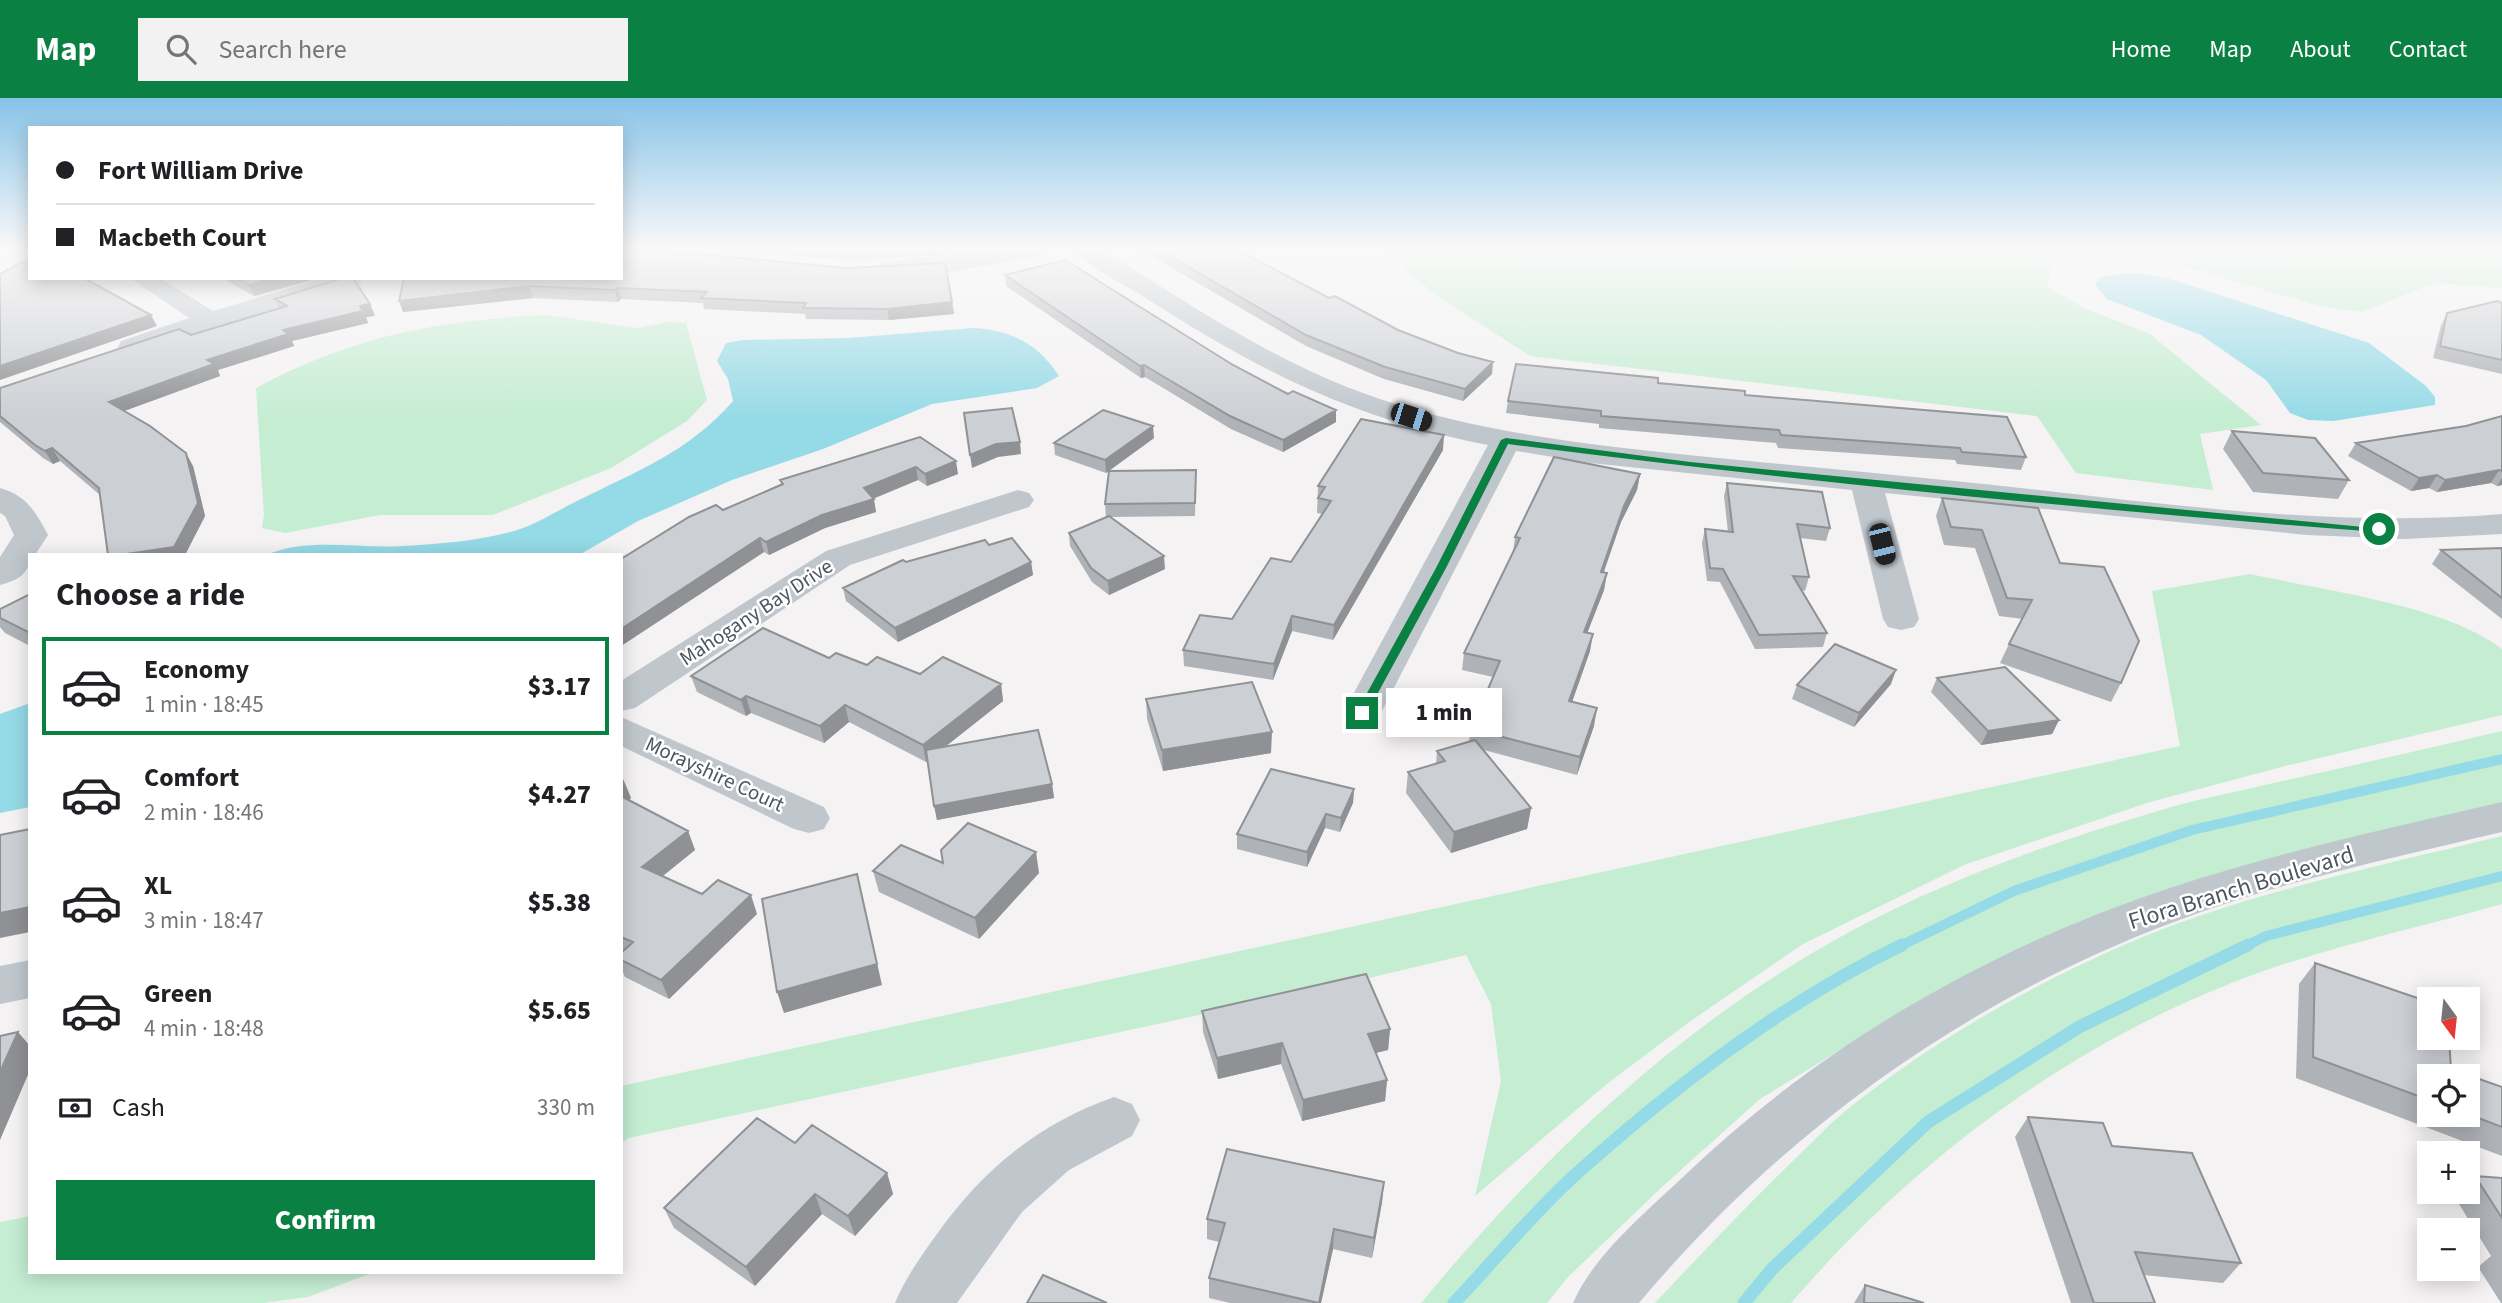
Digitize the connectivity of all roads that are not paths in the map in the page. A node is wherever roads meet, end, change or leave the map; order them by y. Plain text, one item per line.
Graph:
1 (188, 306) edge
2 (256, 306) edge
3 (1176, 306) edge
4 (210, 320) junction
5 (105, 356) edge
6 (1506, 440) junction
7 (1866, 482) junction
8 (0, 498) edge
9 (1018, 500) dead end
10 (2502, 524) edge
11 (0, 575) edge
12 (1901, 619) dead end
13 (623, 698) edge
14 (1362, 713) dead end
15 (623, 731) edge
16 (2502, 817) edge
17 (809, 818) dead end
18 (28, 979) edge
19 (0, 985) edge
20 (1114, 1120) dead end
21 (924, 1303) edge
22 (1602, 1303) edge

1 - 4 street
2 - 4 street
3 - 6 street
4 - 5 street
6 - 7 street
6 - 14 street
7 - 10 street
7 - 12 street
8 - 11 street
9 - 13 street, Mahogany Bay Drive
15 - 17 street, Morayshire Court
16 - 22 street, Flora Branch Boulevard
18 - 19 street
20 - 21 street

